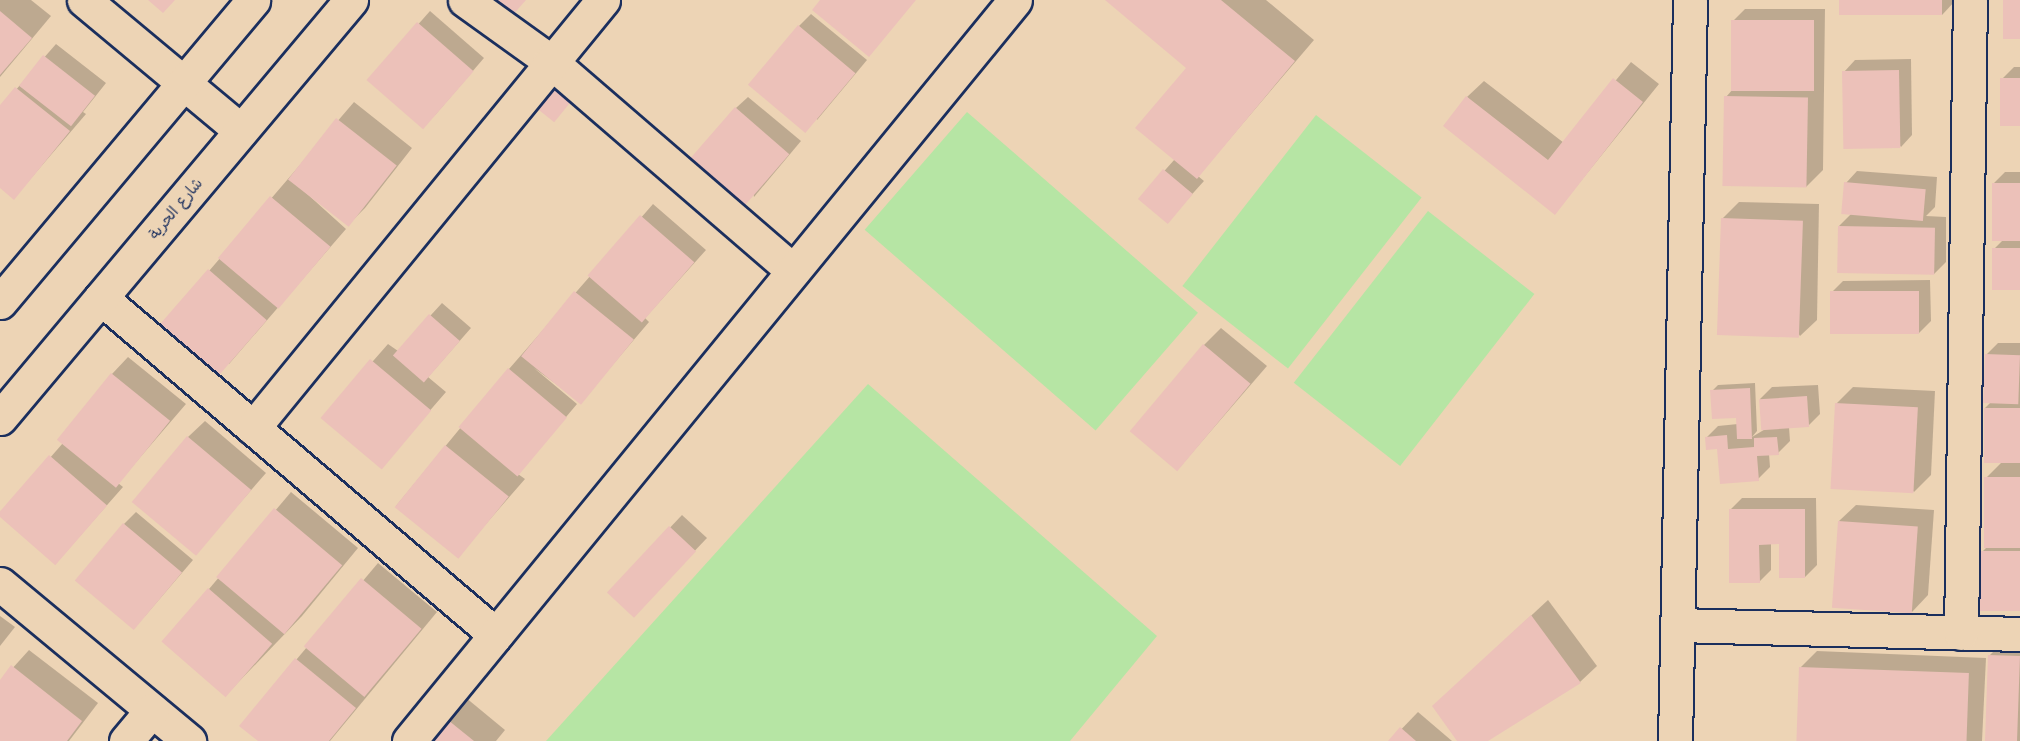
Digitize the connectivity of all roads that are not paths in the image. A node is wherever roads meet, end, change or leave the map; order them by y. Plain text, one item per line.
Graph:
1 (84, 0) edge
2 (253, 0) edge
3 (351, 0) edge
4 (465, 0) edge
5 (603, 0) edge
6 (1015, 0) edge
7 (1690, 0) edge
8 (1970, 0) edge
9 (550, 61) junction
10 (183, 83) junction
11 (241, 132) junction
12 (793, 271) junction
13 (101, 298) junction
14 (0, 302) edge
15 (0, 418) edge
16 (254, 428) junction
17 (0, 584) edge
18 (1677, 625) junction
19 (1961, 633) junction
20 (2020, 634) edge
21 (496, 635) junction
22 (152, 710) junction
23 (126, 741) edge
24 (189, 741) edge
25 (409, 741) edge
26 (1675, 741) edge

1 - 10 street
2 - 10 street
3 - 11 street, شارع الحرية
4 - 9 street
5 - 9 street
6 - 12 street
7 - 18 street
8 - 19 street
9 - 12 street
9 - 16 street
10 - 11 street
10 - 14 street
11 - 13 street, شارع الحرية
12 - 21 street
13 - 15 street, شارع الحرية
13 - 16 street
16 - 21 street
17 - 22 street
18 - 19 street
18 - 26 street
19 - 20 street
21 - 25 street
22 - 23 street
22 - 24 street

